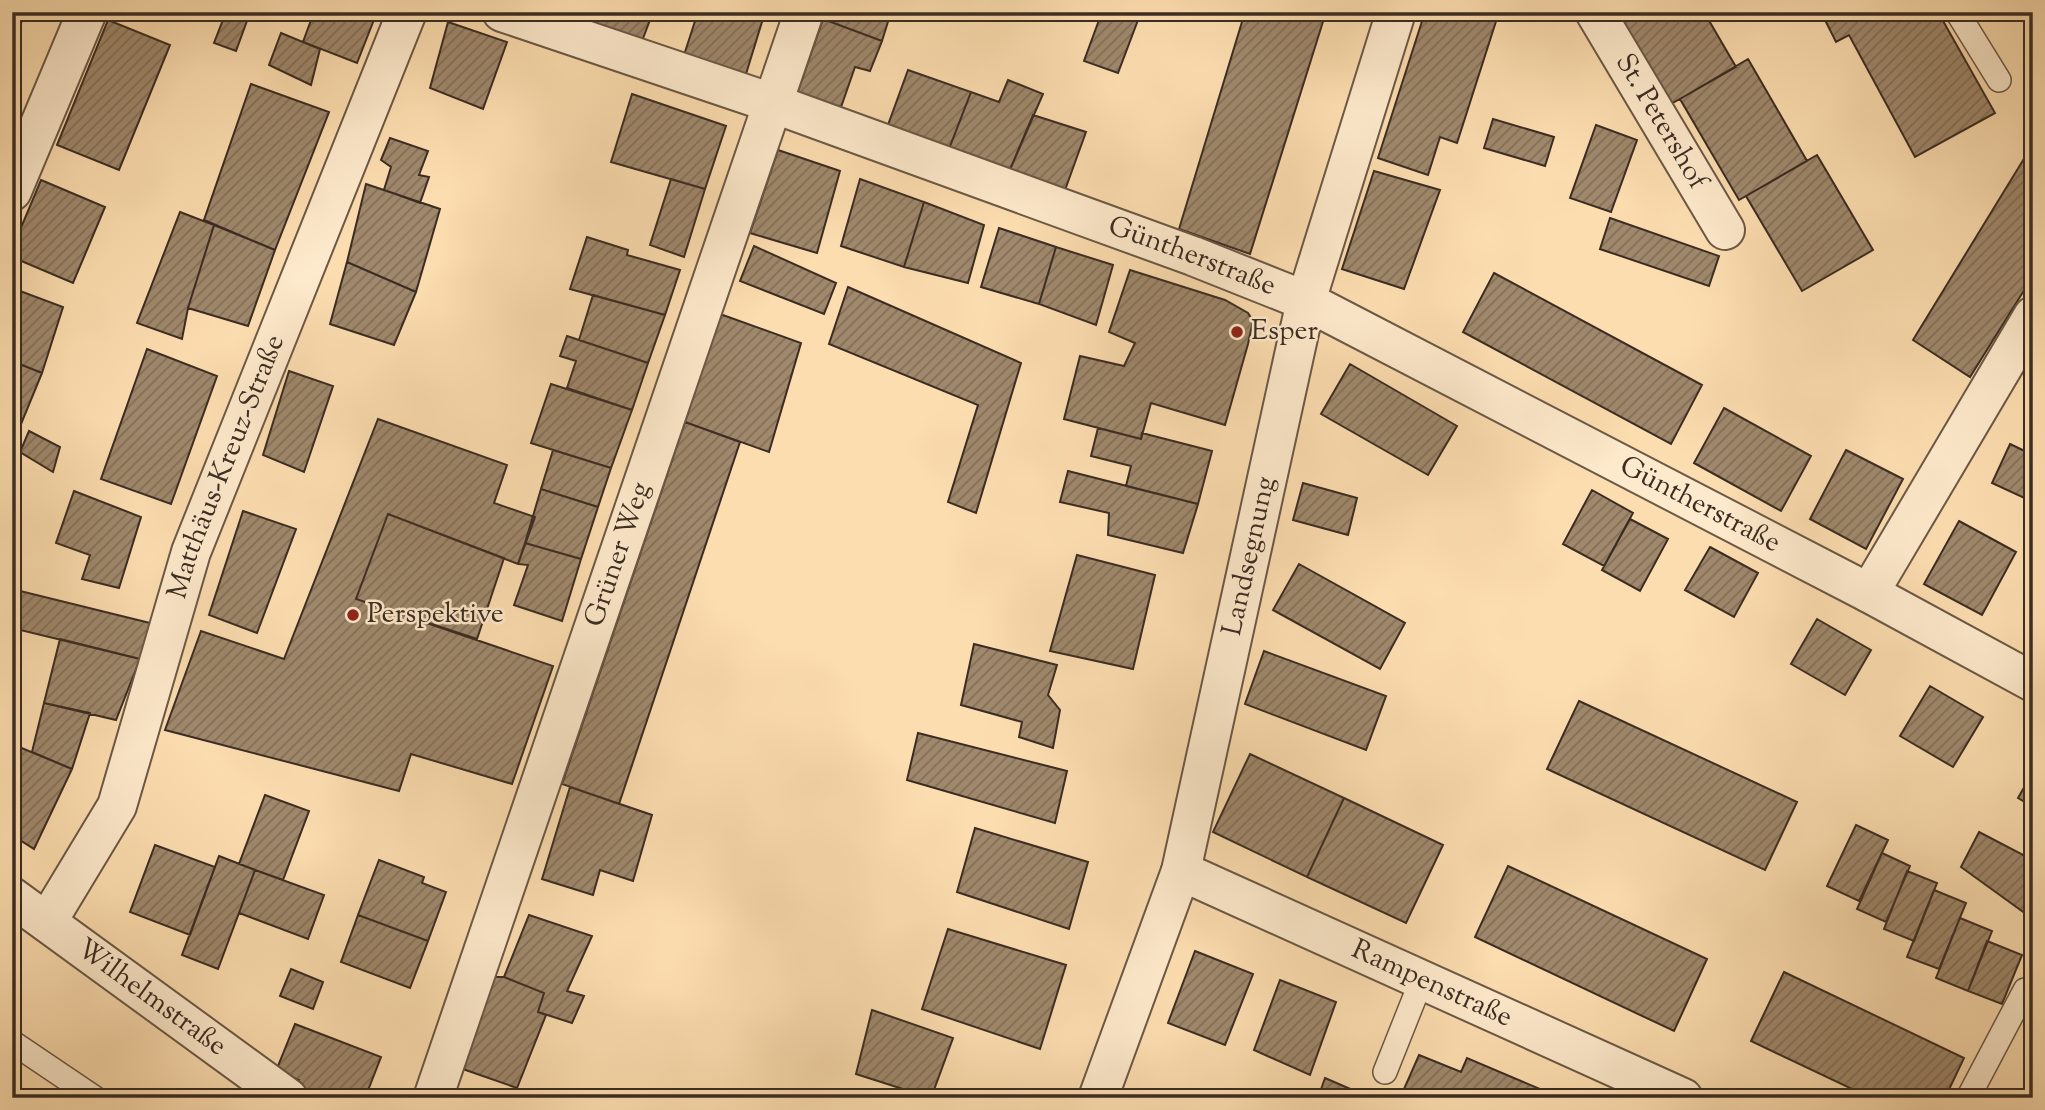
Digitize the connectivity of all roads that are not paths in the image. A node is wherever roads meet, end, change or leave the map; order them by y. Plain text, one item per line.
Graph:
1 (87, 12) edge
2 (407, 12) edge
3 (502, 12) edge
4 (804, 12) edge
5 (1396, 12) edge
6 (1595, 12) edge
7 (1957, 12) edge
8 (1999, 80) dead end
9 (772, 103) junction
10 (12, 191) edge
11 (1725, 230) dead end
12 (1306, 301) junction
13 (2033, 316) edge
14 (1870, 593) junction
15 (2033, 682) edge
16 (1181, 871) junction
17 (12, 897) edge
18 (47, 922) junction
19 (1422, 979) junction
20 (2025, 990) dead end
21 (12, 1042) edge
22 (1385, 1072) dead end
23 (95, 1098) edge
24 (288, 1098) edge
25 (433, 1098) edge
26 (1098, 1098) edge
27 (1683, 1098) edge
28 (1968, 1098) edge

1 - 10 street
2 - 18 street, Matthäus-Kreuz-Straße
3 - 9 street, Güntherstraße
4 - 9 street, Grüner Weg
5 - 12 street, Landsegnung
6 - 11 street, St. Petershof
7 - 8 lane
9 - 12 street, Güntherstraße
9 - 25 street, Grüner Weg
12 - 14 street, Güntherstraße
12 - 16 street, Landsegnung
13 - 14 street
14 - 15 street, Güntherstraße
16 - 19 street, Rampenstraße
16 - 26 street, Landsegnung
17 - 18 street, Wilhelmstraße
18 - 24 street, Wilhelmstraße
19 - 22 lane
19 - 27 street, Rampenstraße
20 - 28 lane
21 - 23 lane

